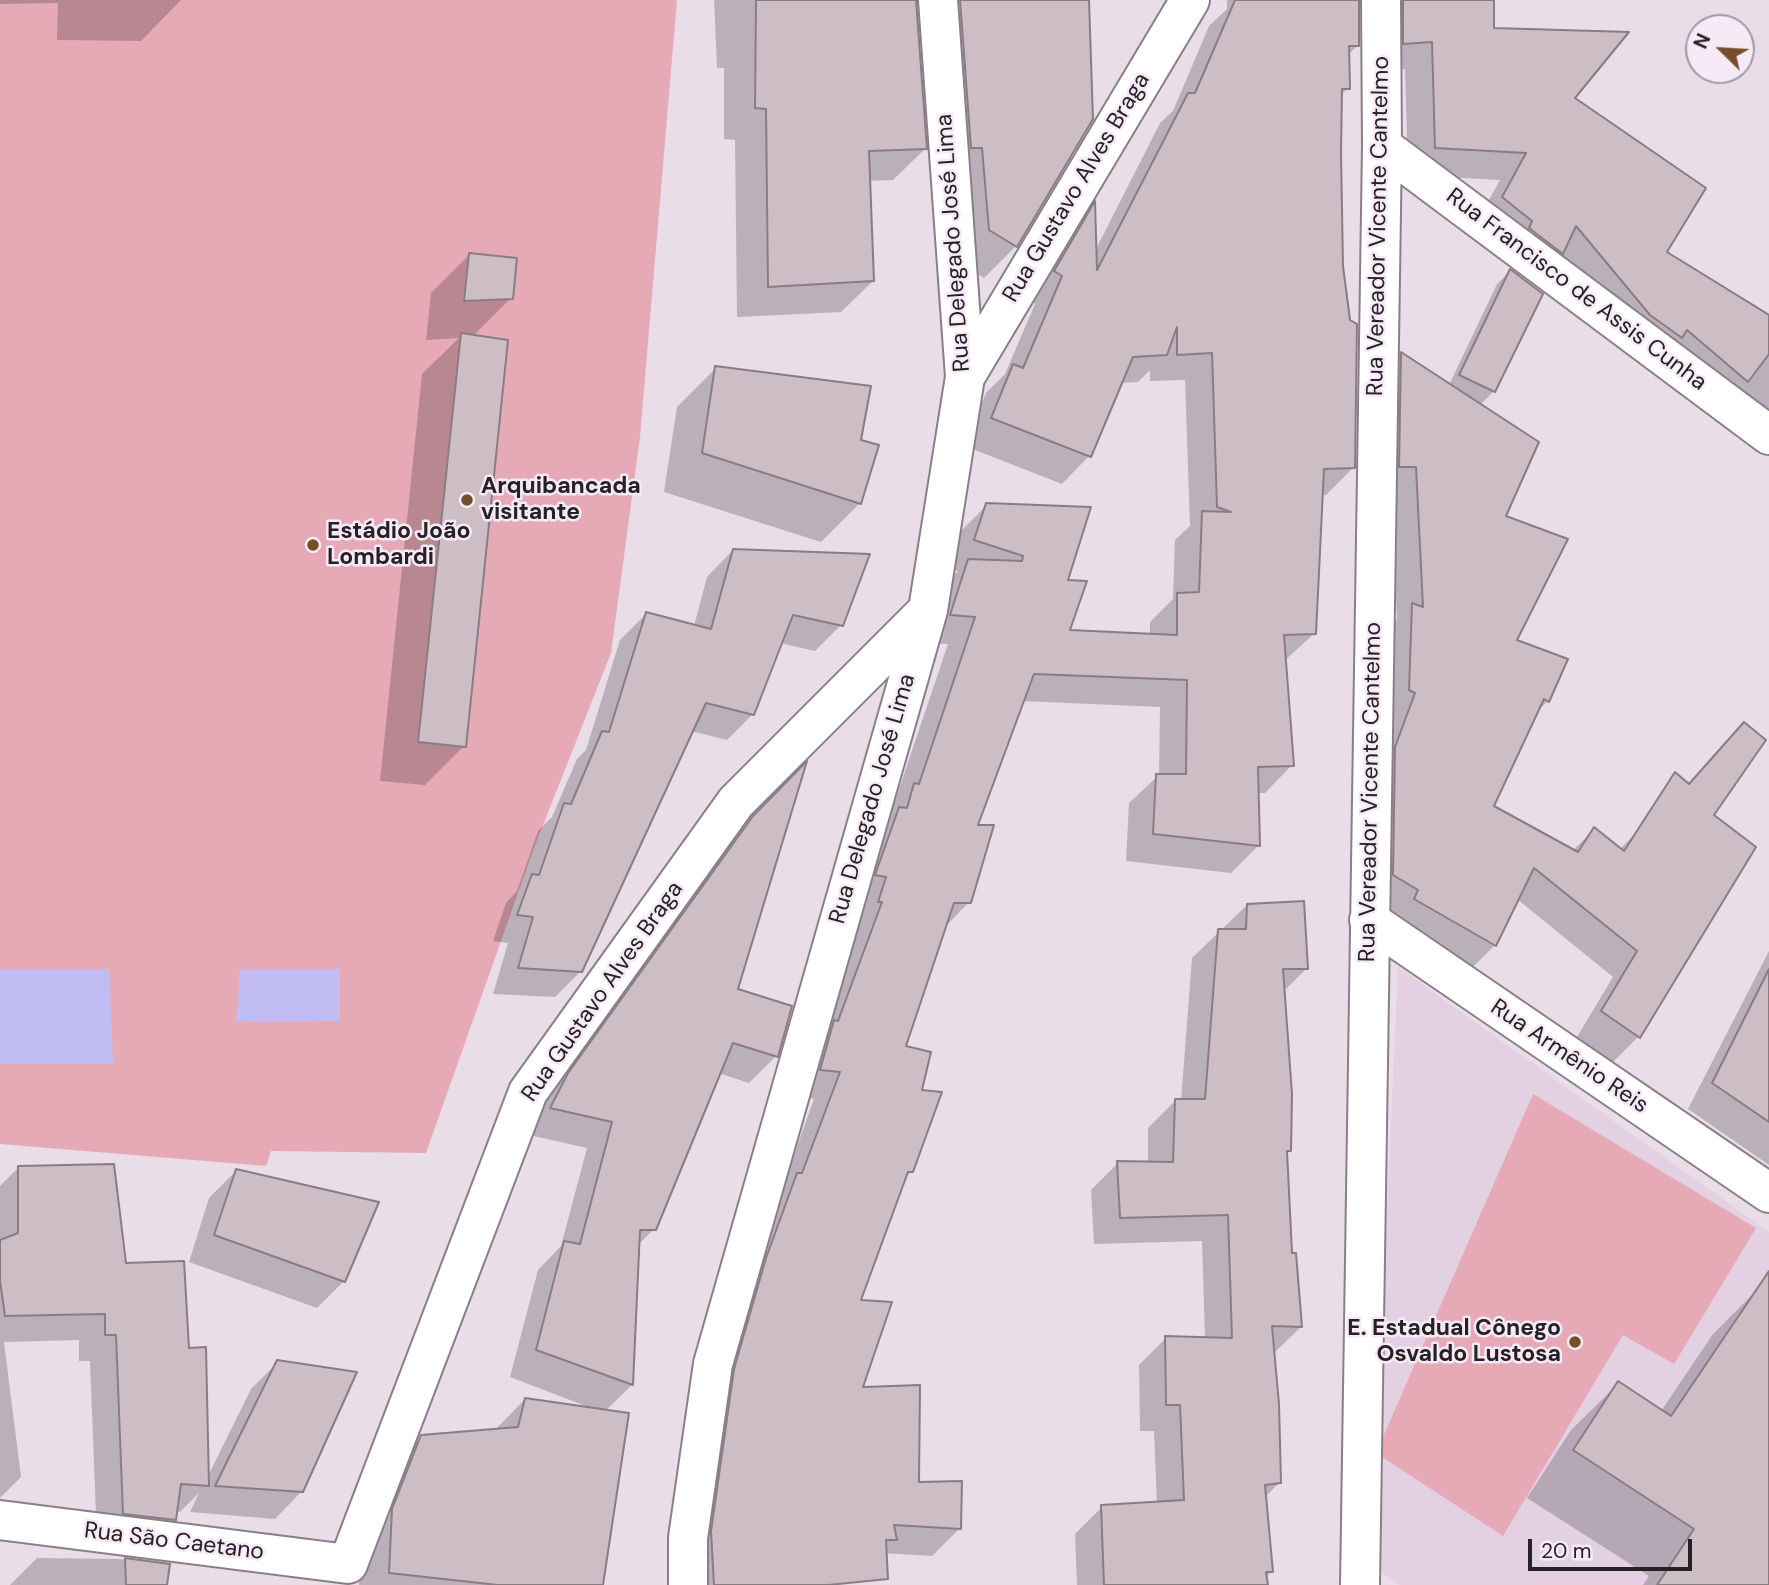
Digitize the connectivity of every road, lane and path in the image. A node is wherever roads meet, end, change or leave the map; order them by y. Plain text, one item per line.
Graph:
1 (938, 0) edge
2 (1190, 0) edge
3 (1381, 0) edge
4 (1382, 146) junction
5 (965, 377) junction
6 (1769, 435) edge
7 (928, 610) junction
8 (1369, 920) junction
9 (1769, 1193) edge
10 (0, 1520) edge
11 (348, 1564) joint
12 (1363, 1583) edge
13 (688, 1585) edge

1 - 5 street, Rua Delegado José Lima
2 - 5 street, Rua Gustavo Alves Braga
3 - 4 street, Rua Vereador Vicente Cantelmo
4 - 6 street, Rua Francisco de Assis Cunha
4 - 8 street, Rua Vereador Vicente Cantelmo
5 - 7 street, Rua Delegado José Lima
7 - 11 street, Rua Gustavo Alves Braga
7 - 13 street, Rua Delegado José Lima
8 - 9 street, Rua Armênio Reis
8 - 12 street, Rua Vereador Vicente Cantelmo
10 - 11 street, Rua São Caetano

